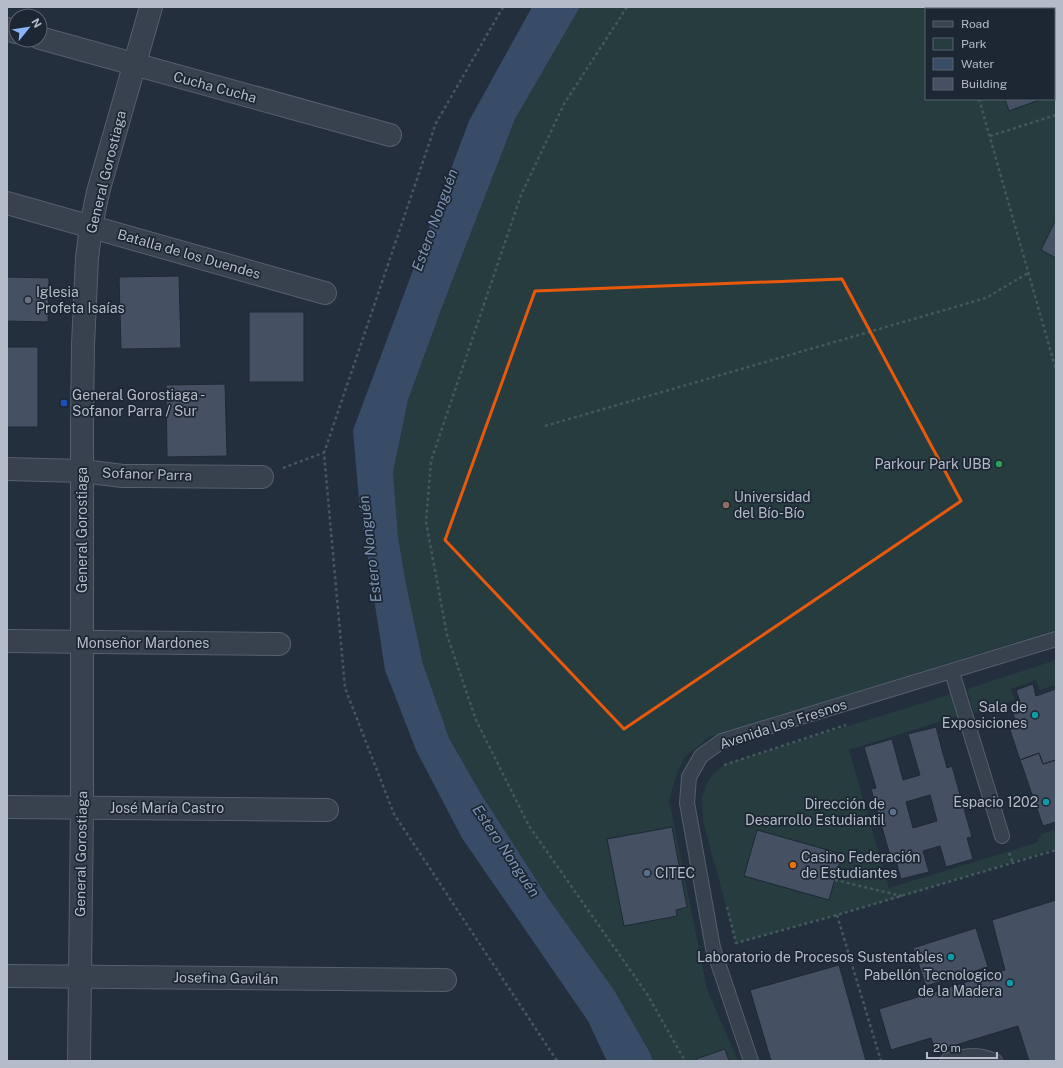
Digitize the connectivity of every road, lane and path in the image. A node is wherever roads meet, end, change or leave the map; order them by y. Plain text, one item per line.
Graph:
1 (151, 7) edge
2 (503, 7) edge
3 (627, 7) edge
4 (48, 40) edge
5 (134, 66) junction
6 (980, 100) edge
7 (1056, 115) edge
8 (390, 135) dead end
9 (990, 136) junction
10 (7, 203) edge
11 (91, 226) junction
12 (1028, 273) junction
13 (325, 292) dead end
14 (1056, 370) edge
15 (544, 426) dead end
16 (324, 453) junction
17 (7, 469) edge
18 (82, 471) junction
19 (262, 477) joint
20 (1056, 639) edge
21 (7, 641) edge
22 (82, 642) junction
23 (279, 644) dead end
24 (952, 672) junction
25 (853, 723) dead end
26 (721, 767) dead end
27 (7, 807) edge
28 (82, 808) junction
29 (327, 810) dead end
30 (1002, 836) dead end
31 (1056, 850) edge
32 (835, 880) dead end
33 (903, 896) junction
34 (726, 905) dead end
35 (837, 915) junction
36 (7, 976) edge
37 (79, 977) junction
38 (445, 980) dead end
39 (948, 1060) edge
40 (79, 1061) edge
41 (557, 1061) edge
42 (685, 1061) edge
43 (751, 1061) edge
44 (881, 1061) edge
45 (995, 1061) edge

1 - 5 street, General Gorostiaga
2 - 16 path
3 - 42 path
4 - 5 street, Cucha Cucha
5 - 8 street, Cucha Cucha
5 - 11 street, General Gorostiaga
6 - 9 path
7 - 9 path
9 - 12 path
10 - 11 street, Batalla de los Duendes
11 - 13 street, Batalla de los Duendes
11 - 18 street, General Gorostiaga
12 - 14 path
12 - 15 path
16 - 19 path
16 - 41 path
17 - 18 street, Sofanor Parra
18 - 19 street, Sofanor Parra
18 - 22 street, General Gorostiaga
20 - 24 lane, Avenida Los Fresnos
21 - 22 street, Monseñor Mardones
22 - 23 street, Monseñor Mardones
22 - 28 street, General Gorostiaga
24 - 30 lane
24 - 43 lane, Avenida Los Fresnos
25 - 26 path
27 - 28 street, José María Castro
28 - 29 street, José María Castro
28 - 37 street, General Gorostiaga
31 - 33 path
32 - 33 path
33 - 35 path
34 - 35 path
35 - 44 path
36 - 37 street, Josefina Gavilán
37 - 38 street, Josefina Gavilán
37 - 40 street, General Gorostiaga
39 - 45 lane

